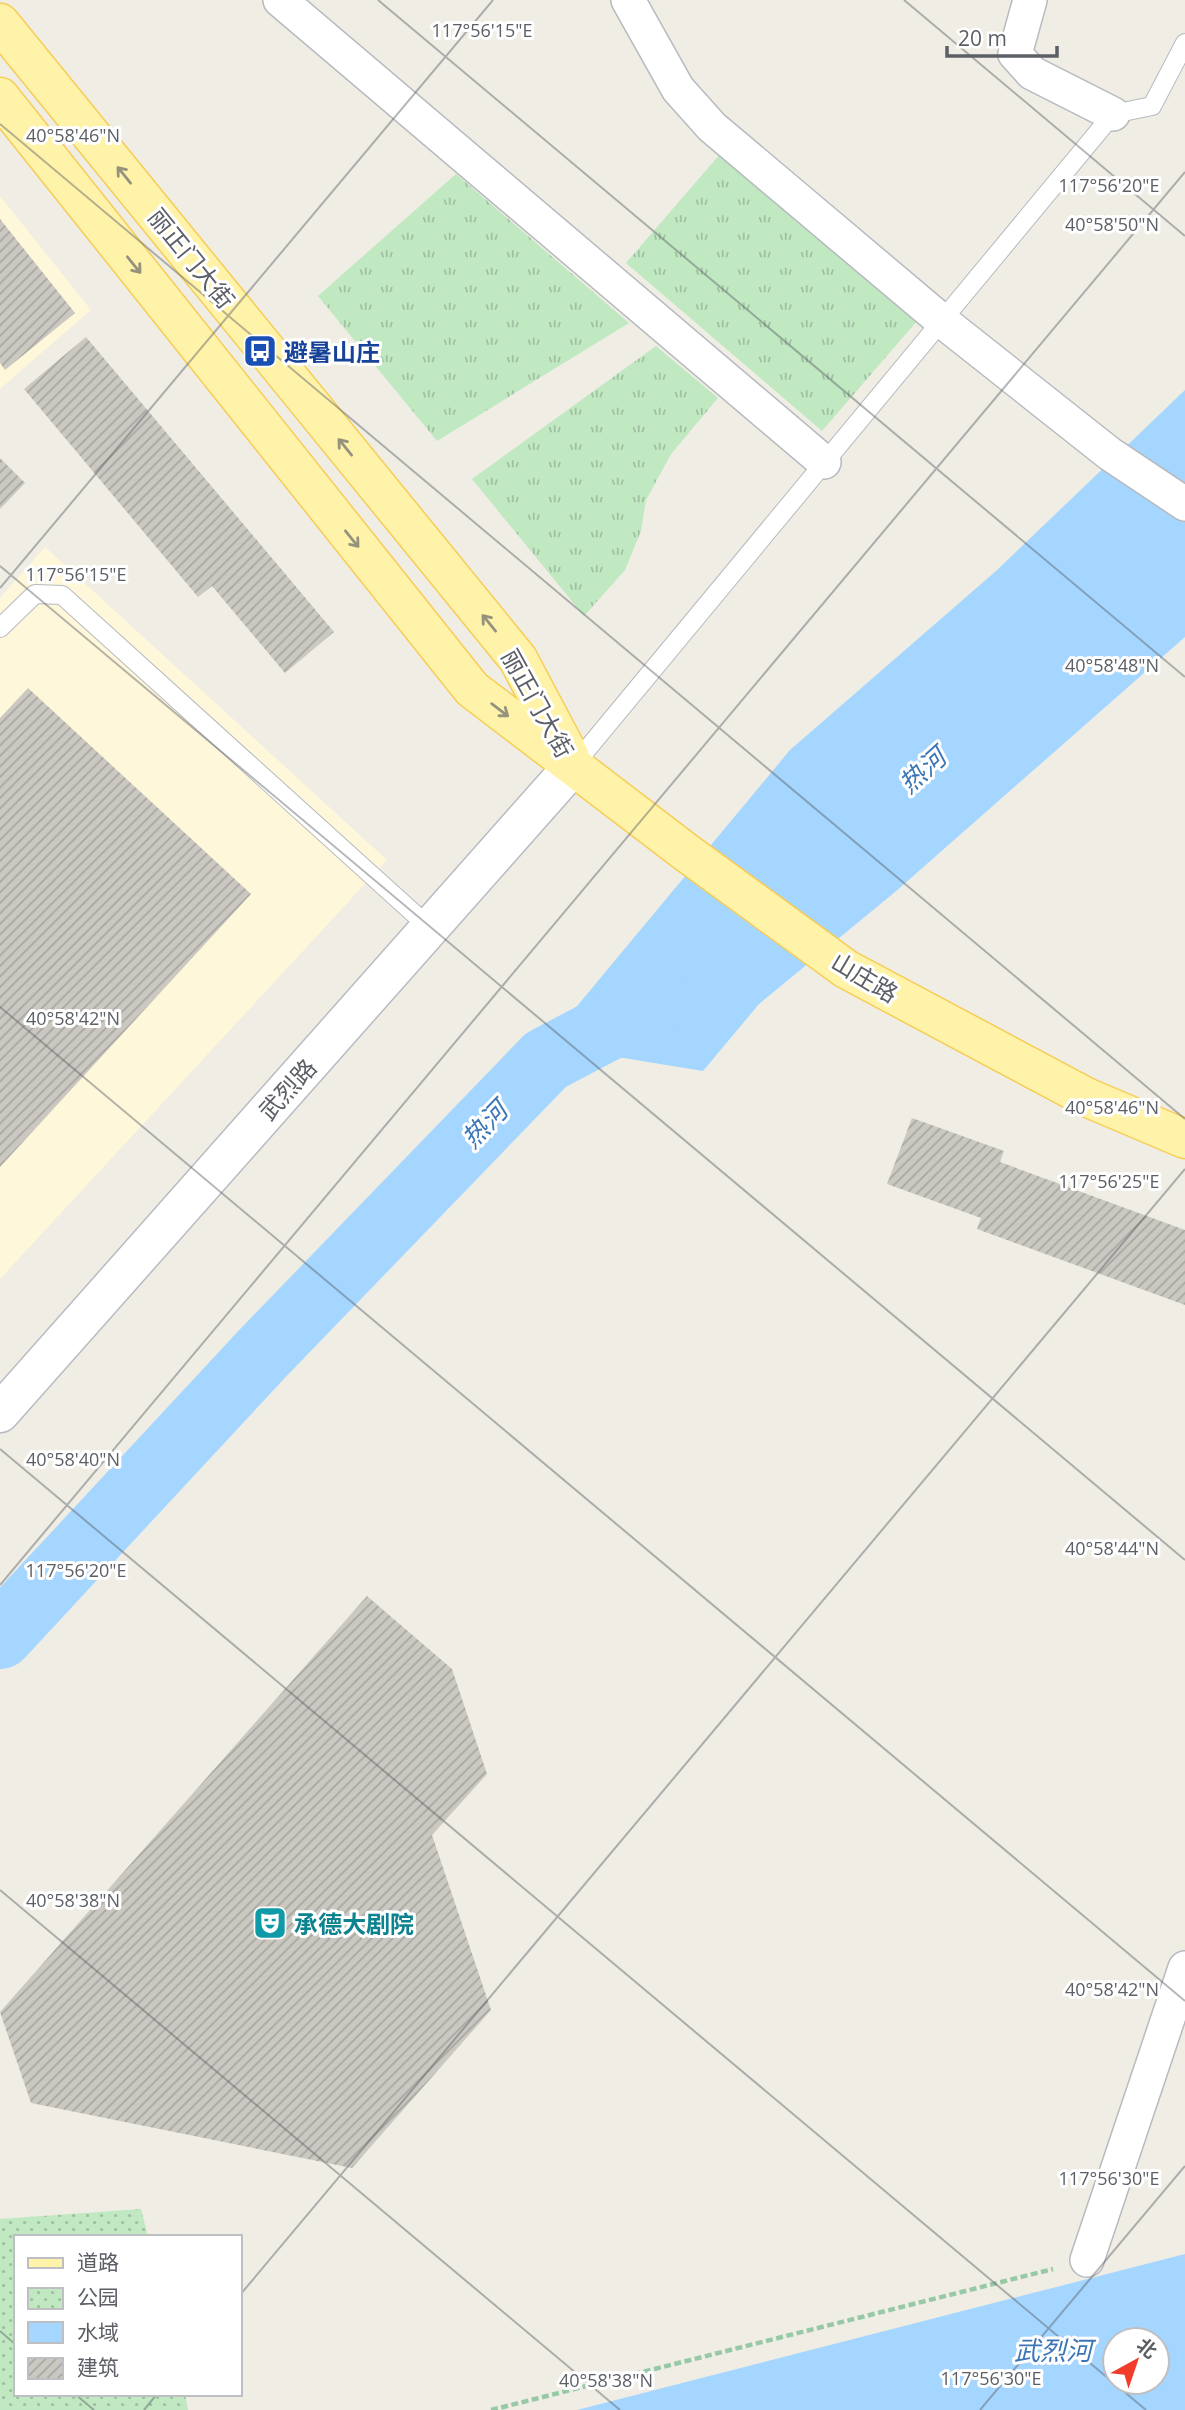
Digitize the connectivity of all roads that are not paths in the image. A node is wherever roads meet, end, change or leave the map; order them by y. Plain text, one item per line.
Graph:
1 (280, 0) edge
2 (628, 0) edge
3 (1030, 0) edge
4 (0, 23) edge
5 (1185, 43) edge
6 (0, 97) edge
7 (1113, 114) junction
8 (942, 321) junction
9 (824, 462) junction
10 (1185, 504) edge
11 (0, 628) edge
12 (574, 765) junction
13 (430, 928) junction
14 (1185, 1139) edge
15 (0, 1413) edge
16 (1185, 1968) edge
17 (1087, 2260) road end

1 - 9 street
2 - 8 street
3 - 7 street
12 -> 4 main road, 丽正门大街
5 - 7 lane
6 -> 12 main road, 丽正门大街
7 - 8 lane
8 - 9 lane
8 - 10 street
9 - 12 lane
11 - 13 lane
12 - 13 main road, 武烈路
12 - 14 main road, 山庄路
13 - 15 main road, 武烈路
16 - 17 street

